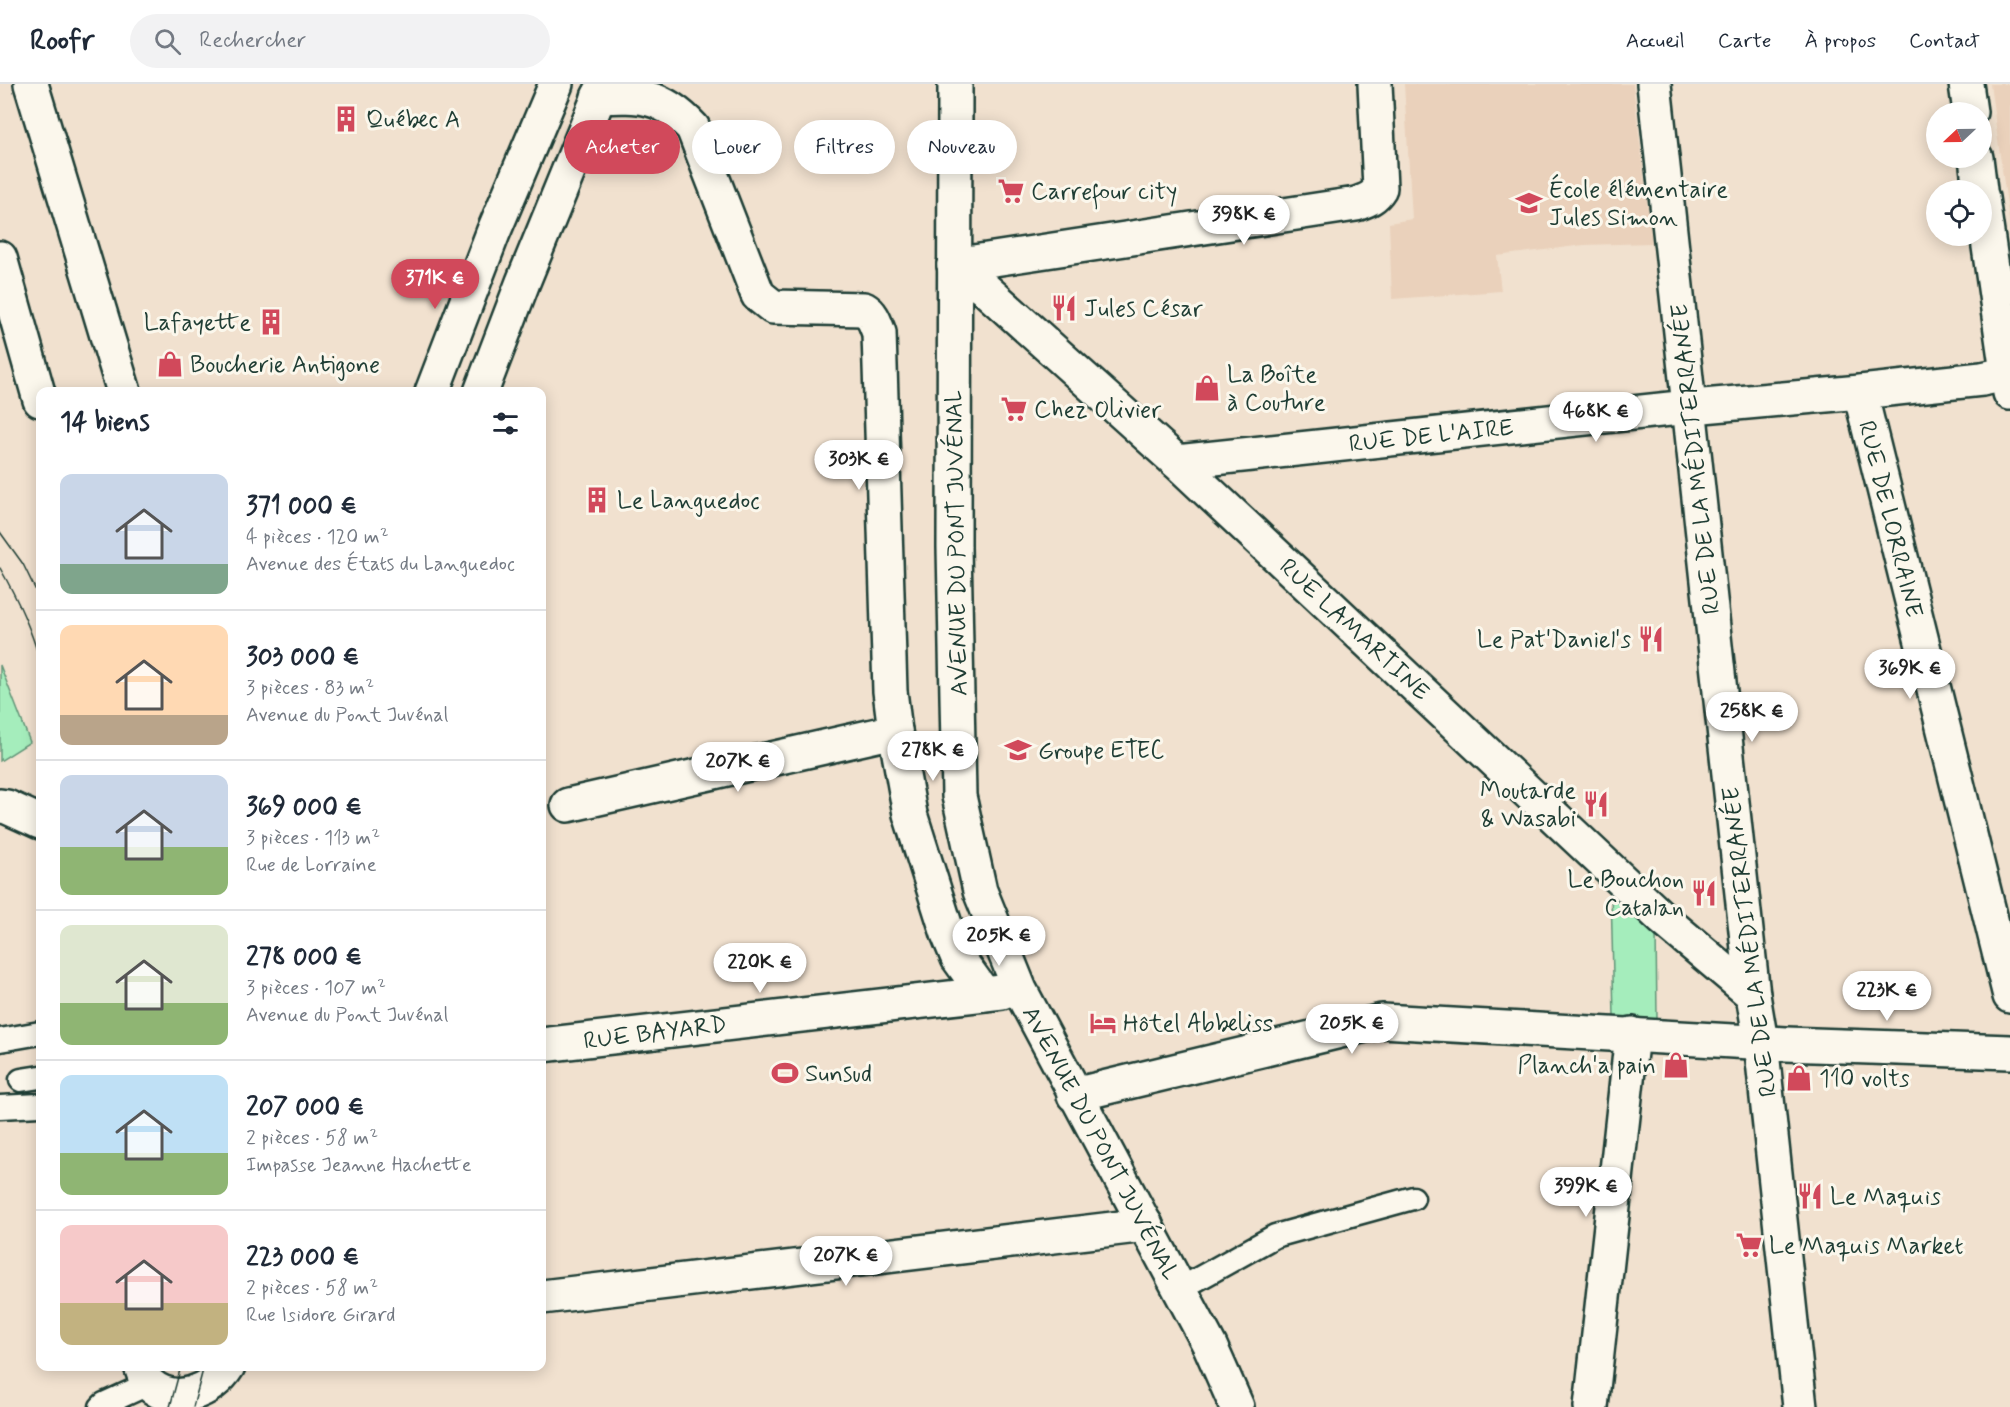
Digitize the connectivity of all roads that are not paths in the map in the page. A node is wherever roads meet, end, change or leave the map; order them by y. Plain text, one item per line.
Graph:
1 (31, 84) edge
2 (556, 84) edge
3 (955, 84) edge
4 (1376, 84) edge
5 (1654, 84) edge
6 (1966, 84) edge
7 (601, 91) edge
8 (1969, 102) edge
9 (1989, 246) edge
10 (0, 258) edge
11 (954, 265) junction
12 (2008, 384) edge
13 (36, 387) edge
14 (122, 387) edge
15 (434, 387) edge
16 (483, 387) edge
17 (1860, 392) junction
18 (1690, 408) junction
19 (1177, 462) junction
20 (895, 730) junction
21 (568, 805) dead end
22 (0, 807) edge
23 (36, 820) edge
24 (1020, 990) junction
25 (984, 994) junction
26 (1753, 994) junction
27 (2010, 996) edge
28 (36, 1034) edge
29 (1632, 1035) junction
30 (0, 1040) edge
31 (1761, 1042) junction
32 (546, 1045) edge
33 (2010, 1052) edge
34 (1074, 1095) junction
35 (36, 1105) edge
36 (0, 1107) edge
37 (1413, 1198) dead end
38 (1146, 1226) junction
39 (1180, 1289) junction
40 (546, 1297) edge
41 (225, 1371) edge
42 (144, 1375) edge
43 (199, 1400) edge
44 (100, 1407) edge
45 (1237, 1407) edge
46 (1591, 1407) edge
47 (1800, 1407) edge

1 - 14 street
2 - 15 street
3 - 11 street, AVENUE DU PONT JUVÉNAL
4 - 11 street
5 - 18 street, RUE DE LA MÉDITERRANÉE
6 - 8 street
7 - 16 street
7 - 20 street, AVENUE DU PONT JUVÉNAL
9 - 12 street
10 - 13 street
11 - 19 street, RUE LAMARTINE
11 - 24 street, AVENUE DU PONT JUVÉNAL
12 - 17 street, RUE DE L'AIRE
17 - 18 street, RUE DE L'AIRE
17 - 27 street, RUE DE LORRAINE
18 - 19 street, RUE DE L'AIRE
18 - 26 street, RUE DE LA MÉDITERRANÉE
19 - 26 street, RUE LAMARTINE
20 - 21 street
20 - 25 street, AVENUE DU PONT JUVÉNAL
22 - 23 street
24 - 25 street, RUE BAYARD
24 - 34 street, AVENUE DU PONT JUVÉNAL
25 - 32 street, RUE BAYARD
26 - 31 street, RUE DE LA MÉDITERRANÉE
28 - 30 lane
29 - 31 street
29 - 34 street
29 - 46 street
31 - 33 street
31 - 47 street, RUE DE LA MÉDITERRANÉE
34 - 38 street, AVENUE DU PONT JUVÉNAL
35 - 36 lane
37 - 39 lane
38 - 39 street, AVENUE DU PONT JUVÉNAL
38 - 40 street
39 - 45 street, AVENUE DU PONT JUVÉNAL
41 - 43 street
42 - 43 street
42 - 44 lane

